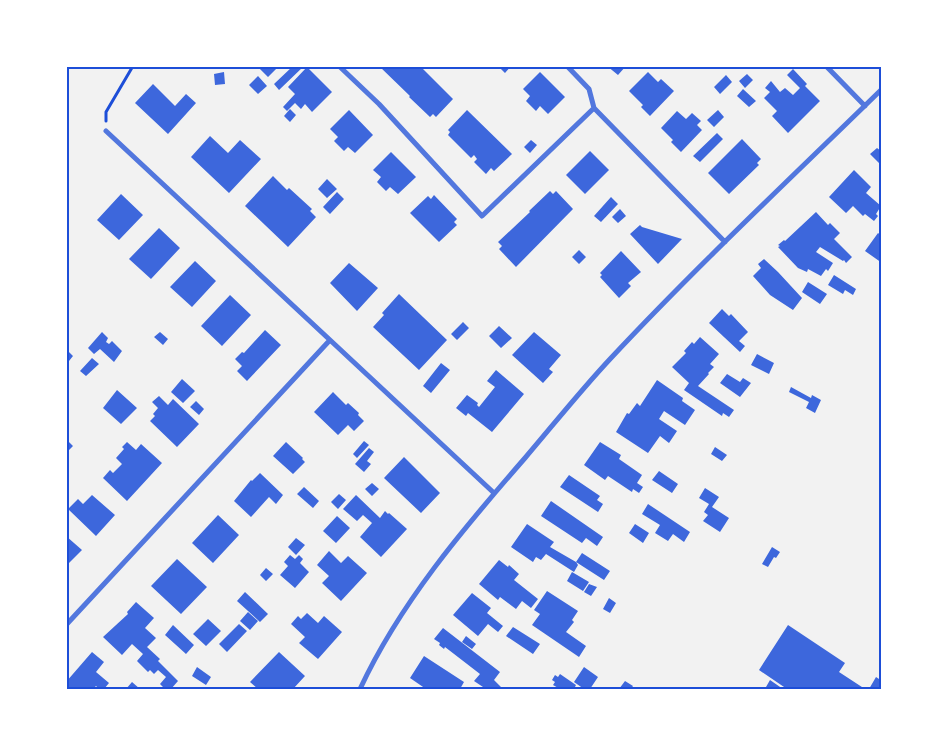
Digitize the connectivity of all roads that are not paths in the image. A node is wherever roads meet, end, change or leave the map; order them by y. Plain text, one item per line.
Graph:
1 (339, 66) edge
2 (567, 66) edge
3 (826, 66) edge
4 (882, 90) edge
5 (865, 106) junction
6 (594, 108) junction
7 (106, 131) road end
8 (725, 242) junction
9 (330, 340) junction
10 (494, 493) junction
11 (66, 625) edge
12 (360, 689) edge

1 - 6 street
2 - 6 street
3 - 5 street
4 - 5 street
5 - 8 street
6 - 8 street
7 - 9 street
8 - 10 street
9 - 10 street
9 - 11 street
10 - 12 street

